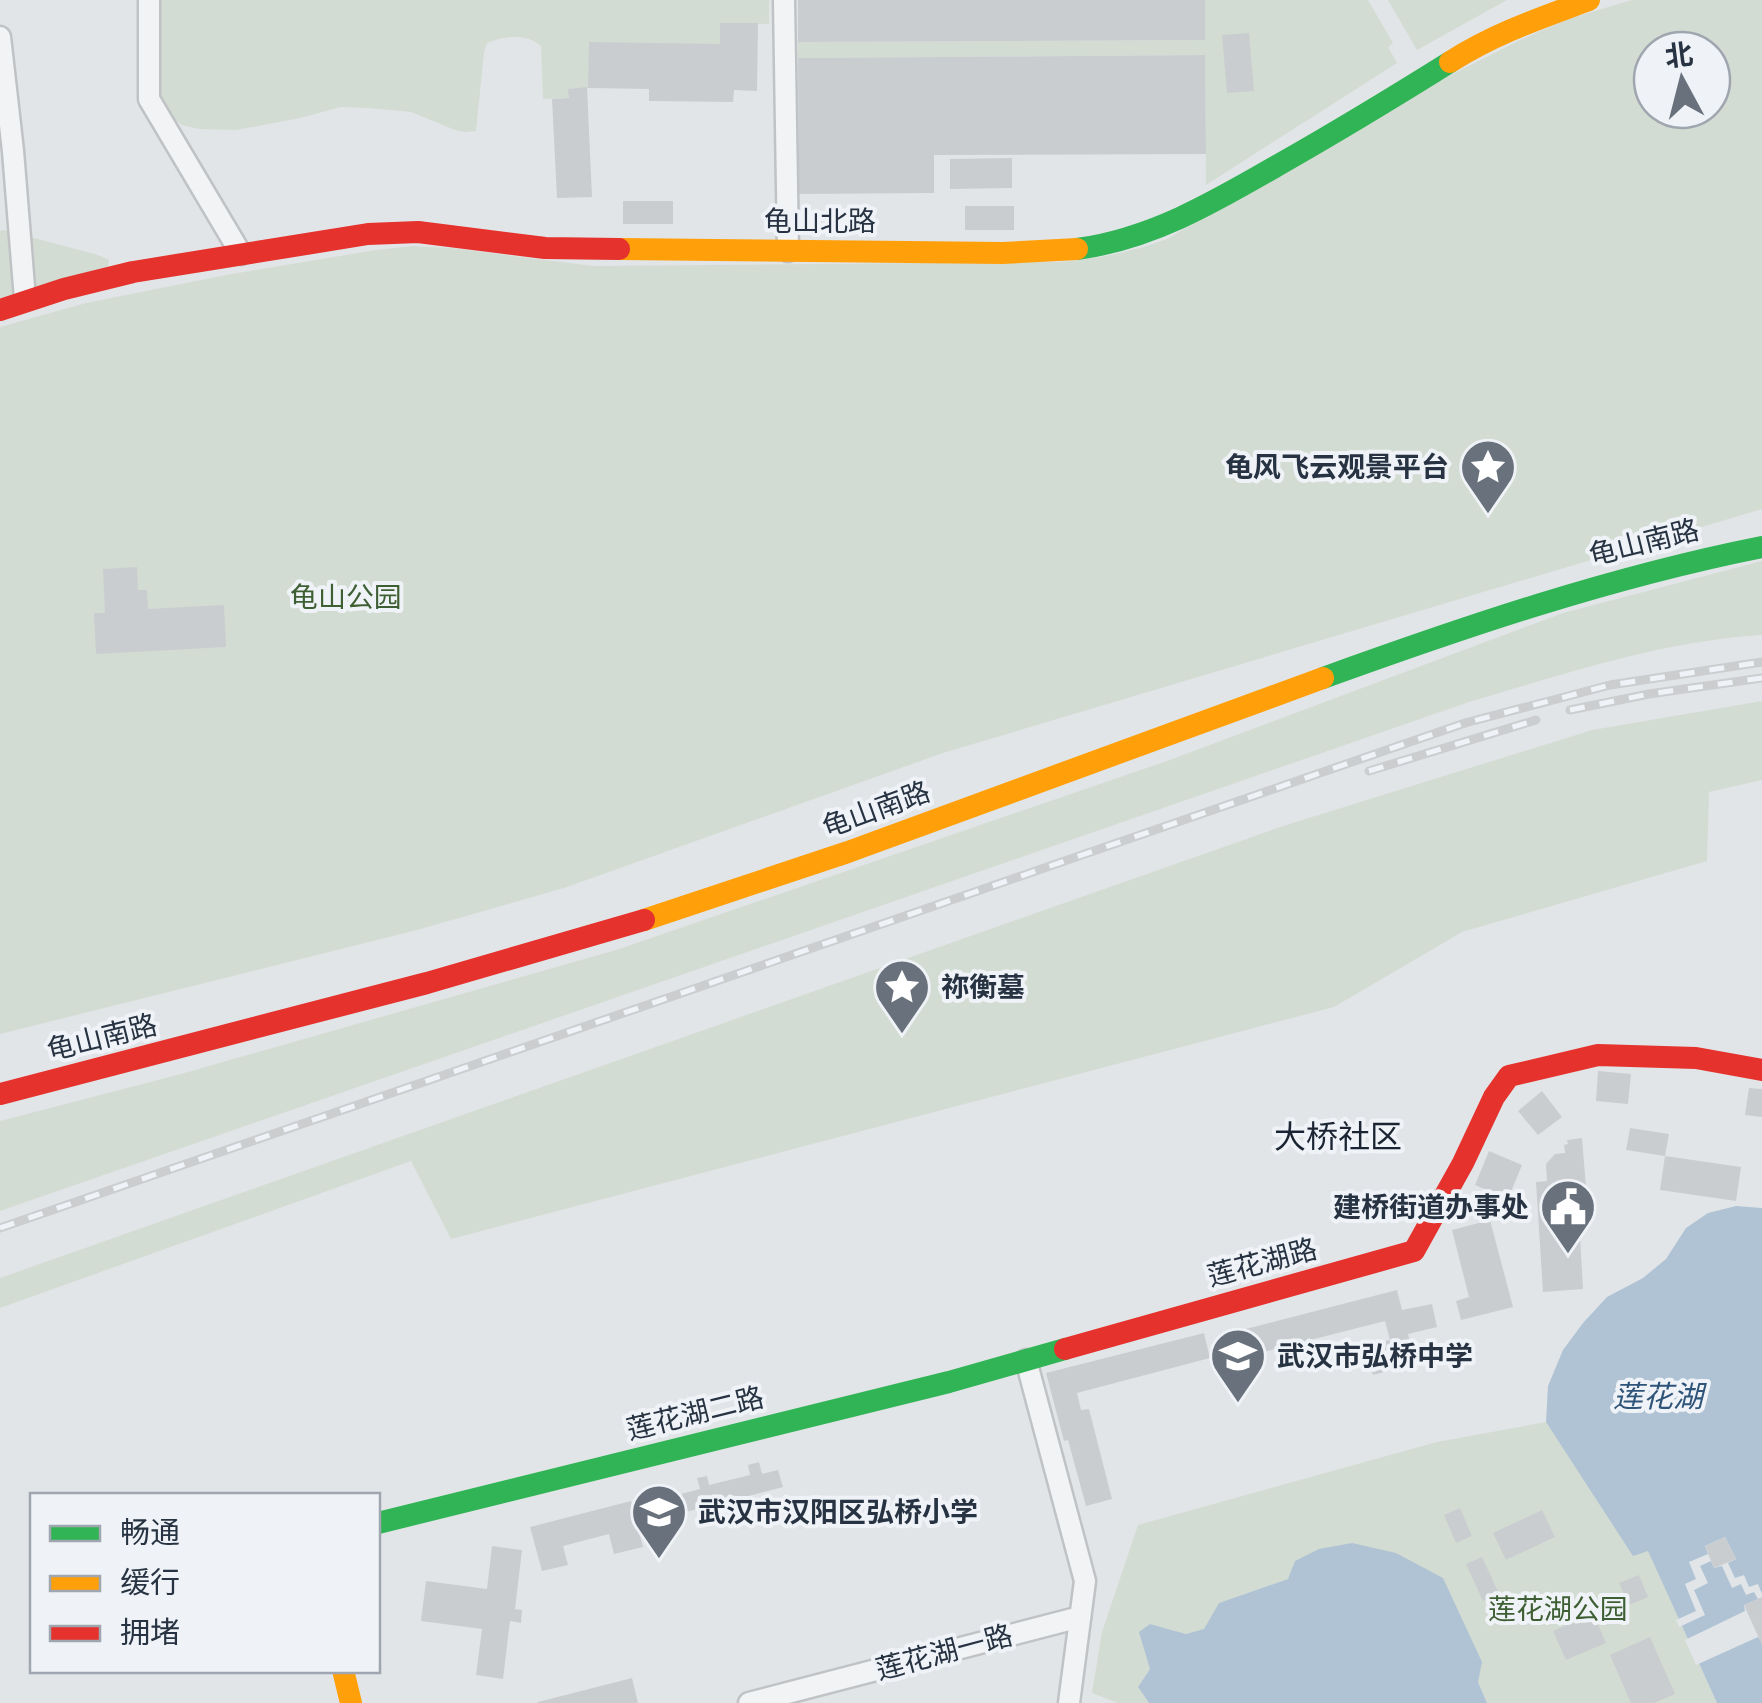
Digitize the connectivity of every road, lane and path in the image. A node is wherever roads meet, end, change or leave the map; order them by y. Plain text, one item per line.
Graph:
1 (149, 0) edge
2 (784, 0) edge
3 (1588, 0) edge
4 (0, 37) edge
5 (788, 251) junction
6 (241, 254) junction
7 (25, 300) junction
8 (0, 310) edge
9 (1762, 535) edge
10 (1762, 547) edge
11 (891, 813) dead end
12 (710, 874) dead end
13 (1762, 1070) edge
14 (0, 1072) edge
15 (0, 1094) edge
16 (1026, 1360) junction
17 (380, 1522) edge
18 (1080, 1617) junction
19 (344, 1673) edge
20 (351, 1703) edge
21 (749, 1703) edge
22 (1070, 1703) edge

1 - 6 street
2 - 5 street
3 - 5 main road, 龟山北路
4 - 7 street
5 - 6 main road, 龟山北路
6 - 7 main road, 龟山北路
7 - 8 main road, 龟山北路
9 - 11 main road, 龟山南路
10 - 15 main road, 龟山南路
12 - 14 main road, 龟山南路
13 - 16 main road, 莲花湖路
16 - 17 main road, 莲花湖二路
16 - 18 street
18 - 21 street, 莲花湖一路
18 - 22 street
19 - 20 main road

